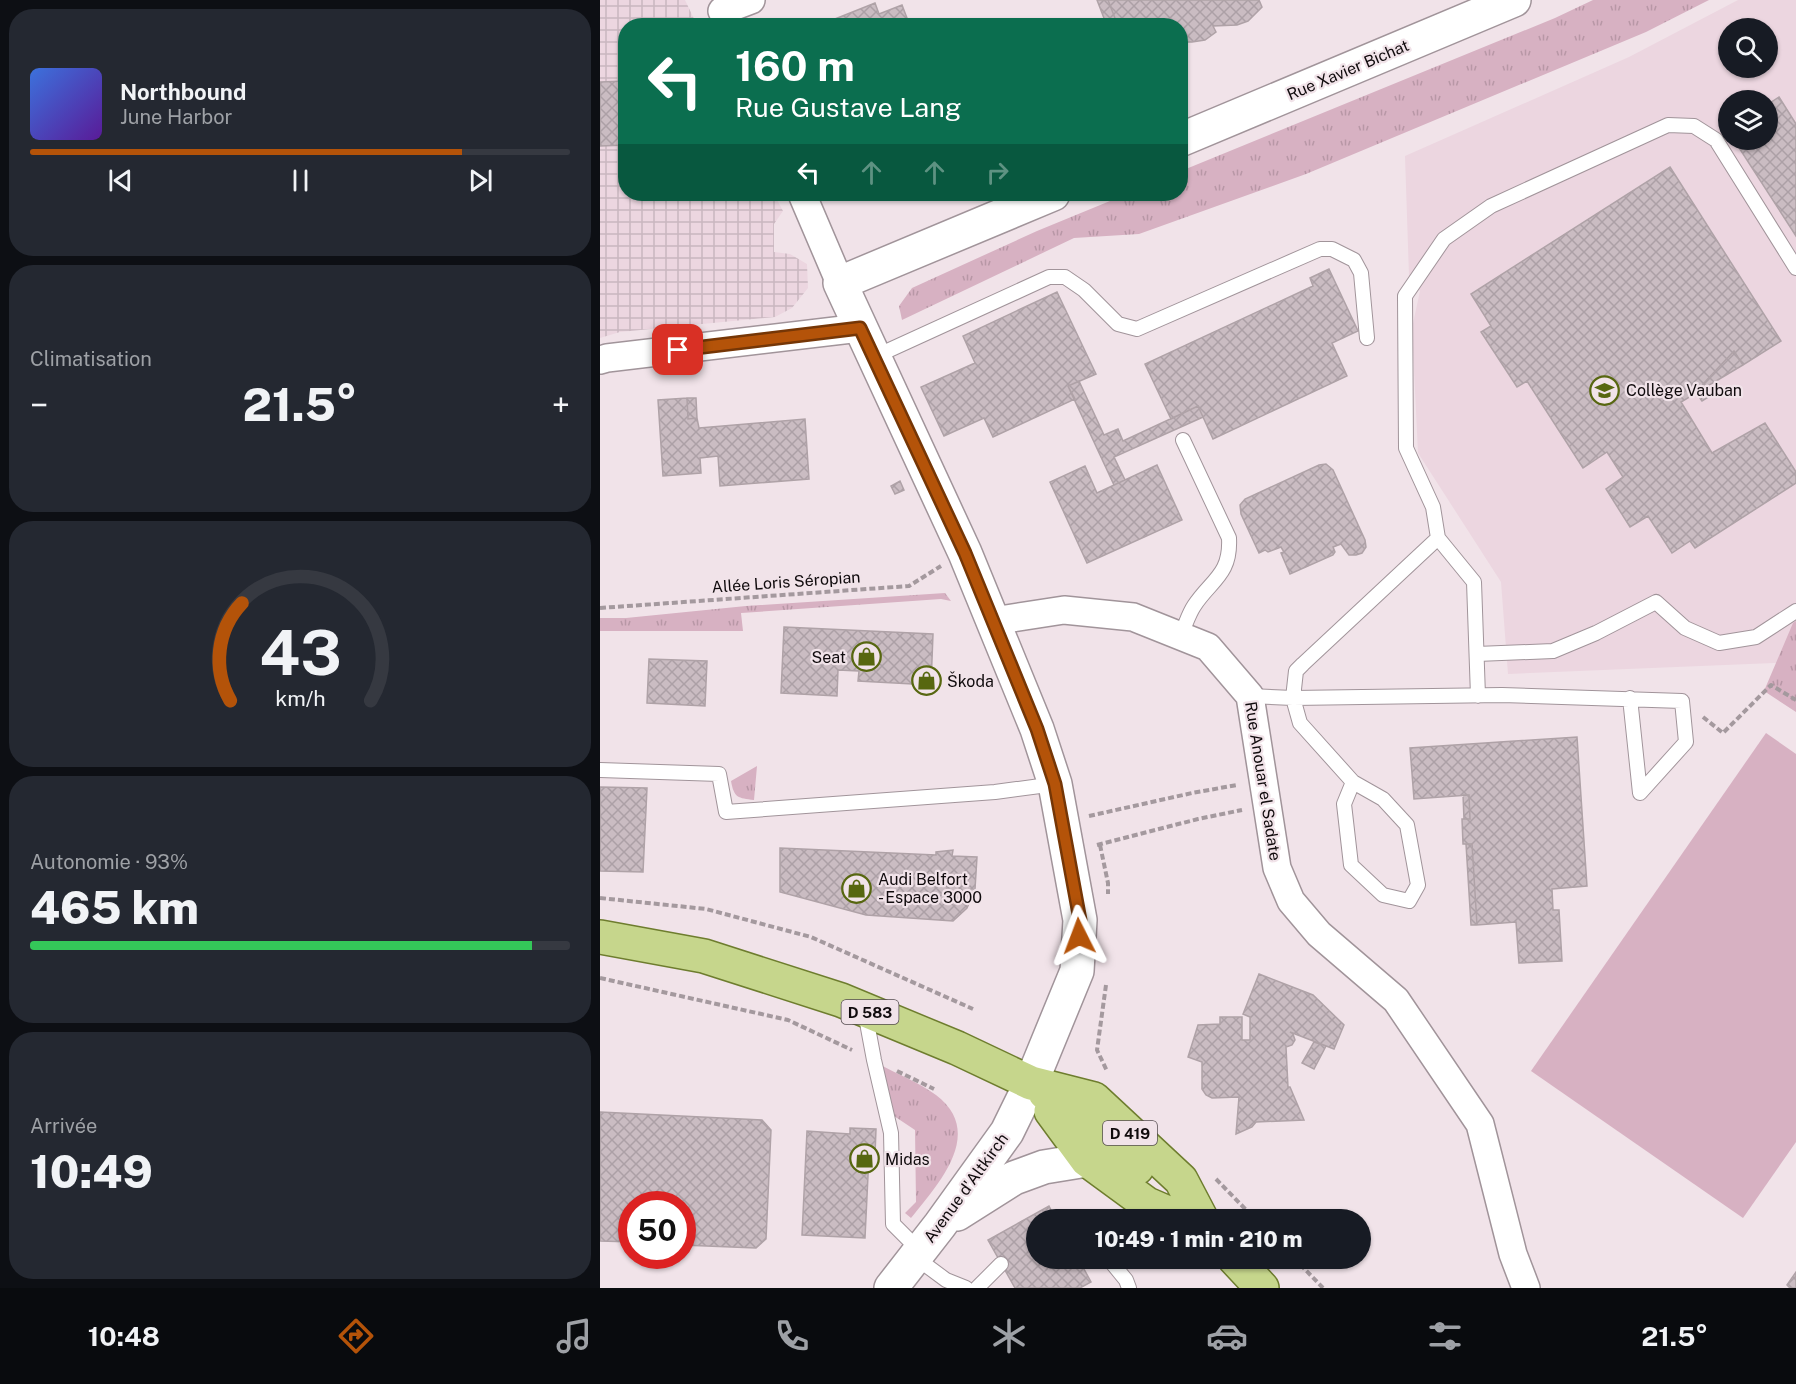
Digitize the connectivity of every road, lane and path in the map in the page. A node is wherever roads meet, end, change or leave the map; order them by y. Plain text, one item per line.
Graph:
1 (751, 0) edge
2 (1514, 0) edge
3 (721, 12) edge
4 (1188, 137) edge
5 (805, 201) edge
6 (1036, 201) edge
7 (1796, 268) edge
8 (840, 283) junction
9 (1367, 338) dead end
10 (867, 342) junction
11 (600, 360) edge
12 (1183, 440) dead end
13 (1438, 538) junction
14 (965, 553) junction
15 (600, 608) edge
16 (1796, 611) edge
17 (993, 621) junction
18 (1180, 636) junction
19 (1477, 654) junction
20 (1250, 696) junction
21 (1479, 696) junction
22 (1293, 698) junction
23 (1630, 698) junction
24 (1796, 700) edge
25 (1682, 701) junction
26 (600, 770) edge
27 (1353, 782) junction
28 (1055, 784) junction
29 (1265, 793) junction
30 (1065, 837) junction
31 (1100, 845) junction
32 (1108, 895) dead end
33 (600, 898) edge
34 (600, 938) edge
35 (1107, 976) dead end
36 (600, 978) edge
37 (864, 1009) junction
38 (973, 1009) dead end
39 (874, 1060) junction
40 (1109, 1075) dead end
41 (1031, 1083) junction
42 (934, 1089) dead end
43 (1087, 1160) junction
44 (1213, 1176) dead end
45 (1159, 1209) edge
46 (1183, 1209) edge
47 (1196, 1209) edge
48 (1245, 1209) edge
49 (940, 1225) junction
50 (917, 1254) junction
51 (1001, 1264) dead end
52 (1118, 1269) edge
53 (1244, 1269) edge
54 (1305, 1269) edge
55 (891, 1288) edge
56 (966, 1288) edge
57 (977, 1288) edge
58 (1129, 1288) edge
59 (1262, 1288) edge
60 (1323, 1288) edge
61 (1526, 1288) edge

1 - 3 street
2 - 4 main road, Rue Xavier Bichat
5 - 8 street
6 - 8 main road
7 - 13 lane
8 - 10 main road, Avenue d'Altkirch
9 - 10 lane
10 - 11 street
10 - 14 main road, Avenue d'Altkirch
12 - 18 lane
13 - 19 lane
13 - 22 lane
14 - 15 path, Allée Loris Séropian
14 - 17 main road, Avenue d'Altkirch
16 - 19 lane
17 - 18 street, Rue Anouar el Sadate
17 - 28 main road, Avenue d'Altkirch
18 - 20 street, Rue Anouar el Sadate
19 - 21 lane
20 - 22 lane
20 - 29 street, Rue Anouar el Sadate
21 - 22 lane
21 - 23 lane
22 - 27 lane
23 - 25 lane
23 - 25 lane
24 - 25 path
26 - 28 lane
27 - 27 lane
28 - 30 main road, Avenue d'Altkirch
29 - 30 path
29 - 31 path
29 - 61 street, Rue Anouar el Sadate
30 - 31 path
30 - 41 main road, Avenue d'Altkirch
31 - 32 path
33 - 38 path
34 - 37 main road, D 583
35 - 40 path
36 - 39 path
37 - 39 lane
37 - 41 main road, D 583
39 - 42 path
39 - 50 lane
41 - 43 main road, D 419
41 - 46 main road
41 - 47 main road, D 419
41 - 49 main road, Avenue d'Altkirch
43 - 45 main road, D 419
43 - 49 main road
44 - 48 path
49 - 50 main road, Avenue d'Altkirch
50 - 55 main road, Avenue d'Altkirch
50 - 56 lane
51 - 57 lane
52 - 58 lane
53 - 59 main road
54 - 60 path

